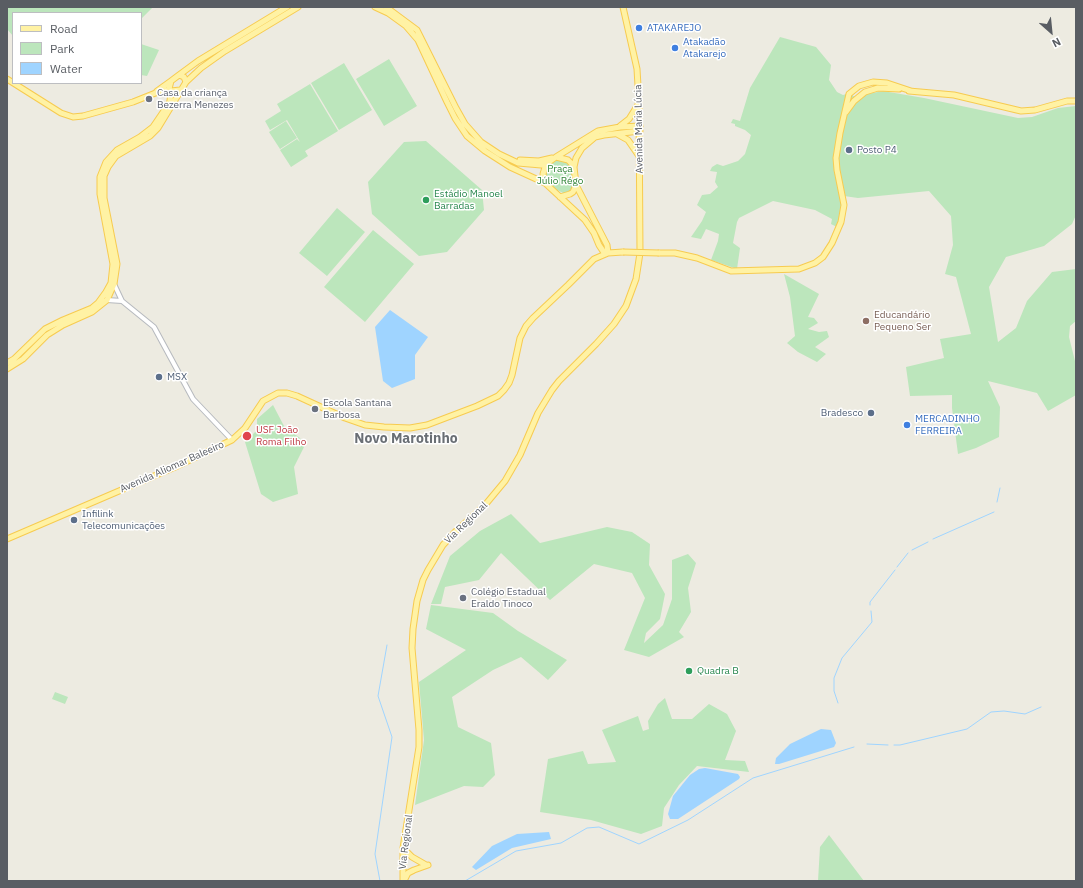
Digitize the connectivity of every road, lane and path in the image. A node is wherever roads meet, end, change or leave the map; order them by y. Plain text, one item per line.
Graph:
1 (287, 7) edge
2 (298, 7) edge
3 (375, 7) edge
4 (386, 7) edge
5 (623, 7) edge
6 (179, 75) junction
7 (171, 81) junction
8 (186, 82) junction
9 (15, 84) edge
10 (180, 90) junction
11 (170, 91) junction
12 (911, 91) junction
13 (152, 95) junction
14 (1076, 101) edge
15 (640, 102) junction
16 (844, 114) junction
17 (620, 127) junction
18 (640, 129) junction
19 (614, 133) junction
20 (555, 157) junction
21 (640, 157) junction
22 (508, 159) junction
23 (546, 164) junction
24 (574, 167) junction
25 (545, 183) junction
26 (576, 185) junction
27 (560, 197) junction
28 (599, 245) junction
29 (607, 245) junction
30 (617, 252) junction
31 (640, 253) joint
32 (607, 254) junction
33 (594, 259) junction
34 (114, 284) junction
35 (107, 300) junction
36 (122, 301) junction
37 (7, 364) edge
38 (7, 369) edge
39 (232, 440) junction
40 (7, 539) edge
41 (404, 848) junction
42 (403, 881) edge

1 - 6 main road
2 - 8 main road
3 - 25 main road
4 - 22 main road
5 - 15 main road, Avenida Maria Lúcia
6 - 7 main road
6 - 8 main road
7 - 11 main road
7 - 13 main road
8 - 10 main road
9 - 13 main road
10 - 11 main road
10 - 34 main road
11 - 13 main road
11 - 37 main road
12 - 14 main road, Avenida Aliomar Baleeiro
12 - 16 main road, Avenida Aliomar Baleeiro
12 - 16 main road, Avenida Aliomar Baleeiro
15 - 17 main road
15 - 18 main road, Avenida Maria Lúcia
16 - 30 main road, Avenida Aliomar Baleeiro, bridge
17 - 18 main road
17 - 20 main road
18 - 19 main road
18 - 21 main road, Avenida Maria Lúcia
19 - 21 main road
19 - 24 main road
20 - 22 main road
20 - 23 main road
20 - 24 main road
21 - 31 main road, Avenida Maria Lúcia
22 - 23 main road
23 - 25 main road
24 - 26 main road
25 - 27 main road
26 - 27 main road
26 - 29 main road
27 - 28 main road
28 - 32 main road
28 - 33 main road
29 - 30 main road
29 - 32 main road
30 - 32 main road, Avenida Aliomar Baleeiro
31 - 41 main road, Via Regional
32 - 33 main road, Avenida Aliomar Baleeiro
33 - 39 main road, Avenida Aliomar Baleeiro
34 - 35 main road
34 - 36 street
35 - 36 street
35 - 38 main road
36 - 39 street
39 - 40 main road, Avenida Aliomar Baleeiro
41 - 42 main road, Via Regional
41 - 42 main road

